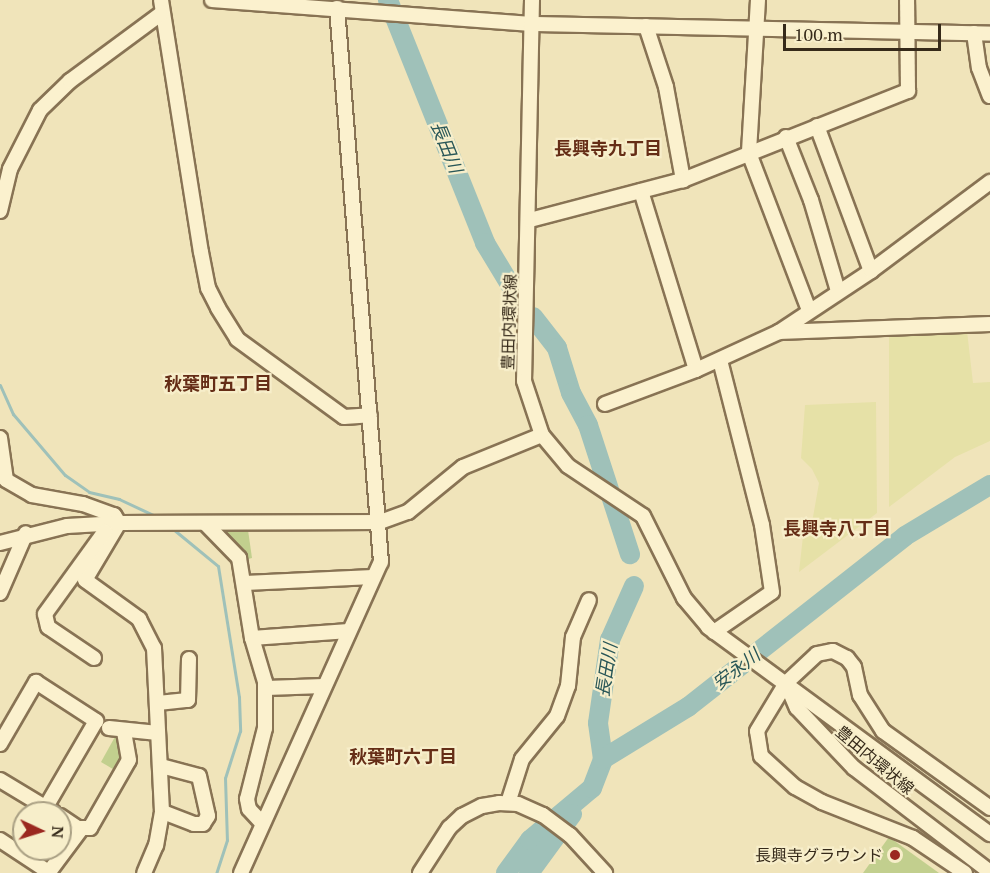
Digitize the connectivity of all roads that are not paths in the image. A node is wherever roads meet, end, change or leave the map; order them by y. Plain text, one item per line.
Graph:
1 (212, 0) edge
2 (532, 0) edge
3 (758, 0) edge
4 (907, 0) edge
5 (161, 7) edge
6 (337, 8) junction
7 (531, 24) junction
8 (646, 26) junction
9 (759, 28) junction
10 (905, 30) junction
11 (974, 33) junction
12 (990, 34) edge
13 (990, 96) edge
14 (818, 126) junction
15 (786, 137) junction
16 (749, 153) junction
17 (5, 167) edge
18 (683, 180) junction
19 (990, 182) edge
20 (641, 191) junction
21 (0, 211) edge
22 (530, 220) junction
23 (871, 271) junction
24 (838, 291) junction
25 (809, 310) junction
26 (990, 324) edge
27 (779, 332) junction
28 (720, 360) junction
29 (696, 370) junction
30 (605, 404) dead end
31 (370, 415) junction
32 (542, 435) junction
33 (0, 438) edge
34 (380, 522) junction
35 (114, 523) junction
36 (205, 523) junction
37 (26, 534) junction
38 (0, 543) edge
39 (374, 577) junction
40 (245, 583) junction
41 (0, 593) edge
42 (589, 600) dead end
43 (350, 631) junction
44 (714, 632) junction
45 (252, 638) junction
46 (94, 658) dead end
47 (189, 659) dead end
48 (786, 683) junction
49 (324, 686) junction
50 (266, 688) junction
51 (158, 703) junction
52 (109, 728) dead end
53 (124, 731) junction
54 (158, 733) junction
55 (0, 744) edge
56 (161, 766) junction
57 (0, 780) edge
58 (35, 801) edge
59 (55, 801) edge
60 (508, 803) junction
61 (990, 808) edge
62 (162, 812) junction
63 (72, 823) edge
64 (262, 823) junction
65 (81, 829) junction
66 (990, 834) edge
67 (0, 840) edge
68 (990, 872) edge
69 (50, 873) edge
70 (144, 873) edge
71 (241, 873) edge
72 (420, 873) edge
73 (604, 873) edge
74 (965, 873) edge

1 - 6 street
2 - 7 street, 豊田内環状線
3 - 9 street
4 - 10 street
5 - 17 street
5 - 31 street
6 - 7 street
6 - 31 street
7 - 8 street
7 - 22 street, 豊田内環状線
8 - 9 street
8 - 18 street
9 - 10 street
9 - 16 street
10 - 11 street
10 - 14 street
11 - 12 street
11 - 13 street
14 - 15 street
14 - 23 street
15 - 16 street
15 - 24 street
16 - 18 street
16 - 25 street
17 - 21 street
18 - 20 street
19 - 23 street
20 - 22 street
20 - 29 street
22 - 32 street, 豊田内環状線
23 - 24 street
24 - 25 street
25 - 27 street
26 - 27 street
27 - 28 street
28 - 29 street
28 - 44 street
29 - 30 street
31 - 34 street
32 - 34 street
32 - 44 street, 豊田内環状線
33 - 35 street
34 - 36 street
34 - 39 street
35 - 36 street
35 - 37 street
35 - 46 street
35 - 51 street
36 - 40 street
37 - 38 street
37 - 41 street
39 - 40 street
39 - 43 street
40 - 45 street
42 - 60 street
43 - 45 street
43 - 49 street
44 - 48 street, 豊田内環状線
45 - 50 street
47 - 51 street
48 - 61 street
48 - 66 street, 豊田内環状線
48 - 68 street, 豊田内環状線
48 - 74 street
49 - 50 street
49 - 64 street
50 - 64 street
51 - 54 street
52 - 53 street
53 - 54 street
53 - 65 street
54 - 56 street
55 - 59 street
56 - 62 street
56 - 62 street
57 - 58 street
60 - 72 street
60 - 73 street
62 - 70 street
63 - 65 street
64 - 71 street
65 - 69 street
67 - 69 street

